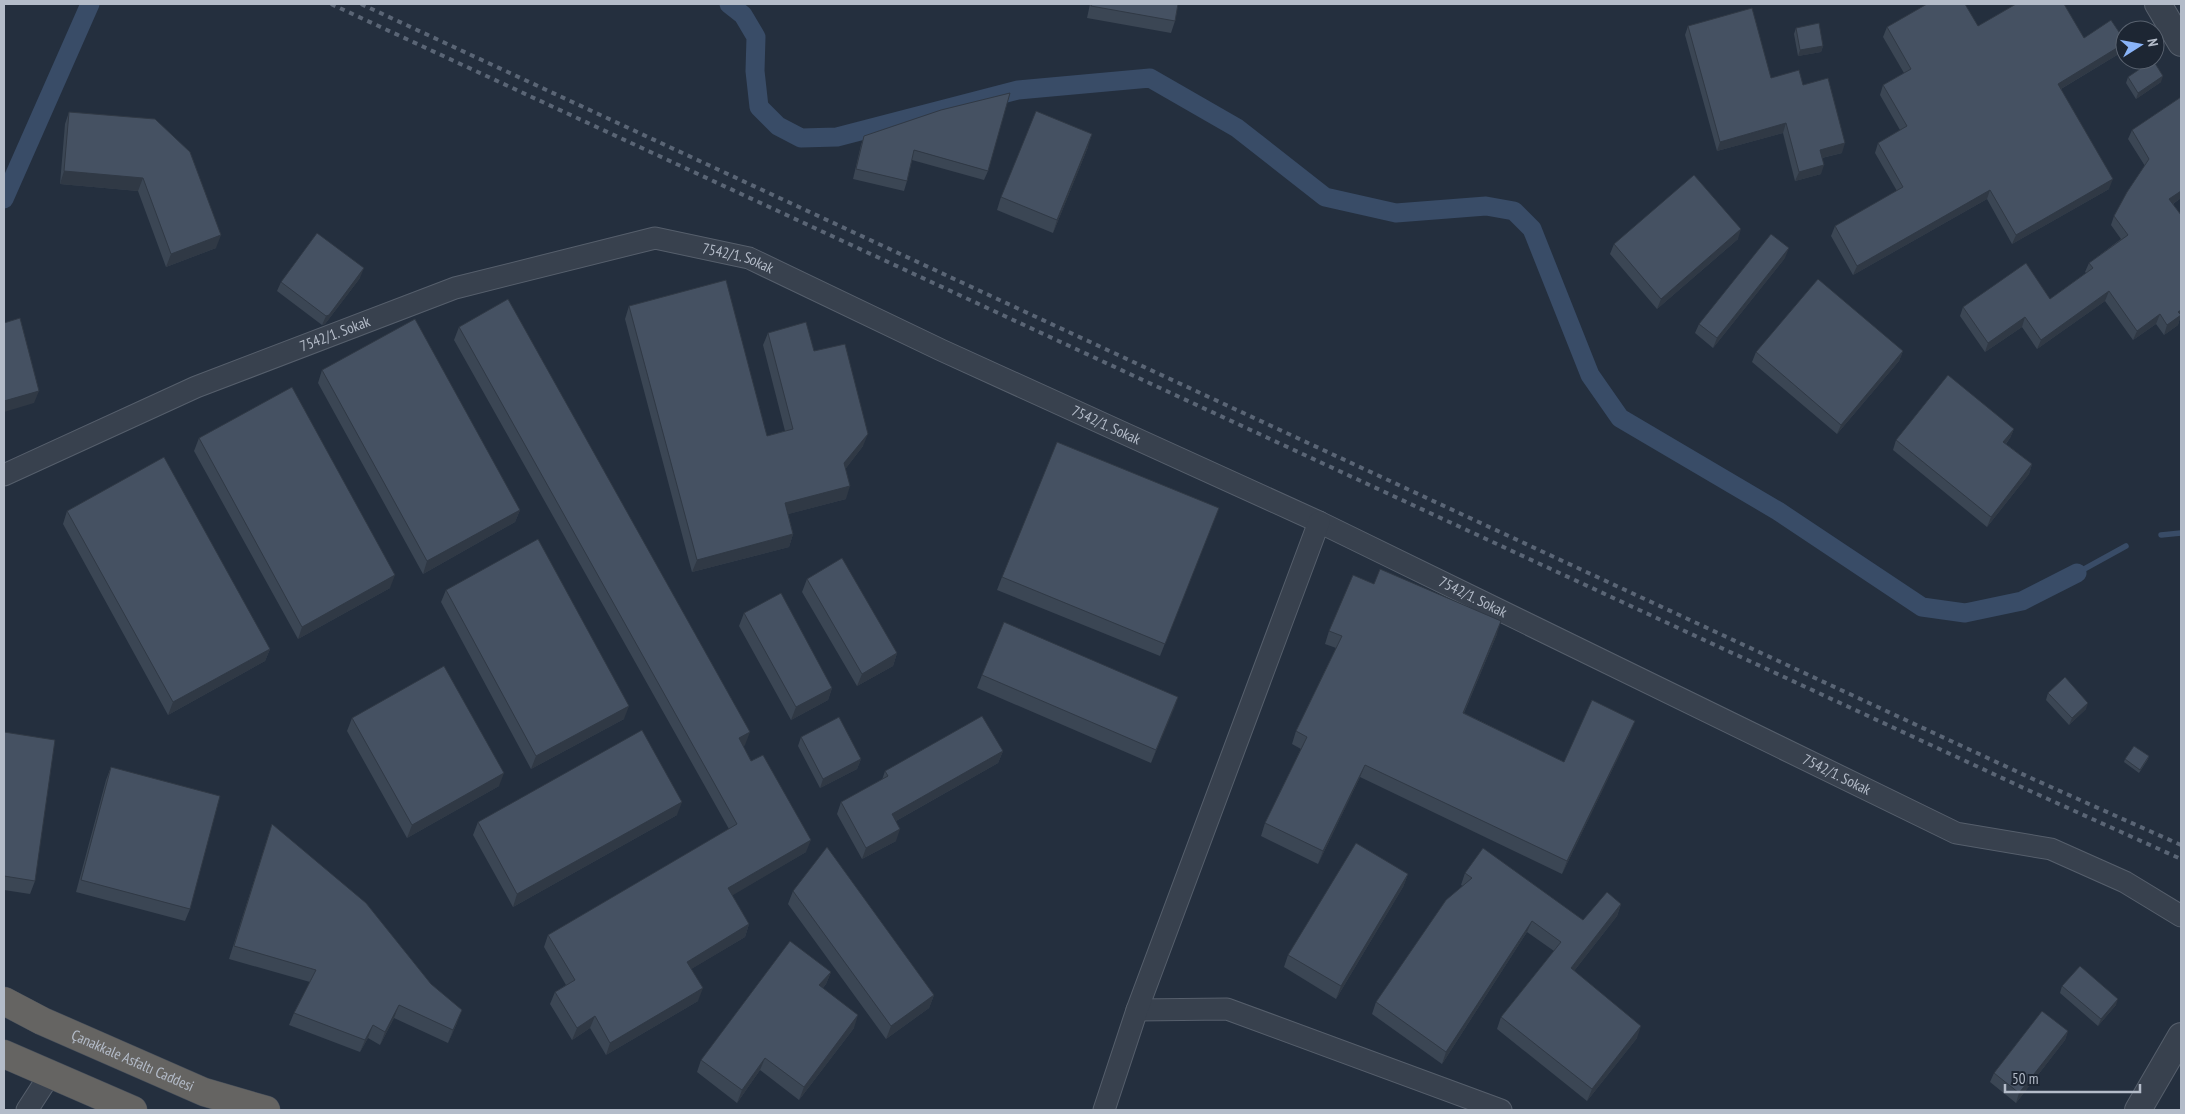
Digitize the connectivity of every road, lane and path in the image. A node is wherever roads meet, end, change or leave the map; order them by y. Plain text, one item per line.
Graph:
1 (2158, 4) edge
2 (2181, 43) edge
3 (4, 475) edge
4 (1319, 522) junction
5 (2181, 916) edge
6 (4, 1001) edge
7 (1137, 1010) junction
8 (2181, 1036) edge
9 (4, 1054) edge
10 (49, 1076) junction
11 (27, 1110) edge
12 (133, 1110) edge
13 (266, 1110) edge
14 (1104, 1110) edge
15 (1501, 1110) edge
16 (2138, 1110) edge

1 - 2 street
3 - 4 street, 7542/1. Sokak
4 - 5 street, 7542/1. Sokak
4 - 7 street
6 - 13 highway, Çanakkale Asfaltı Caddesi
7 - 14 street
7 - 15 street
8 - 16 street
9 - 10 highway
10 - 11 street
10 - 12 highway

